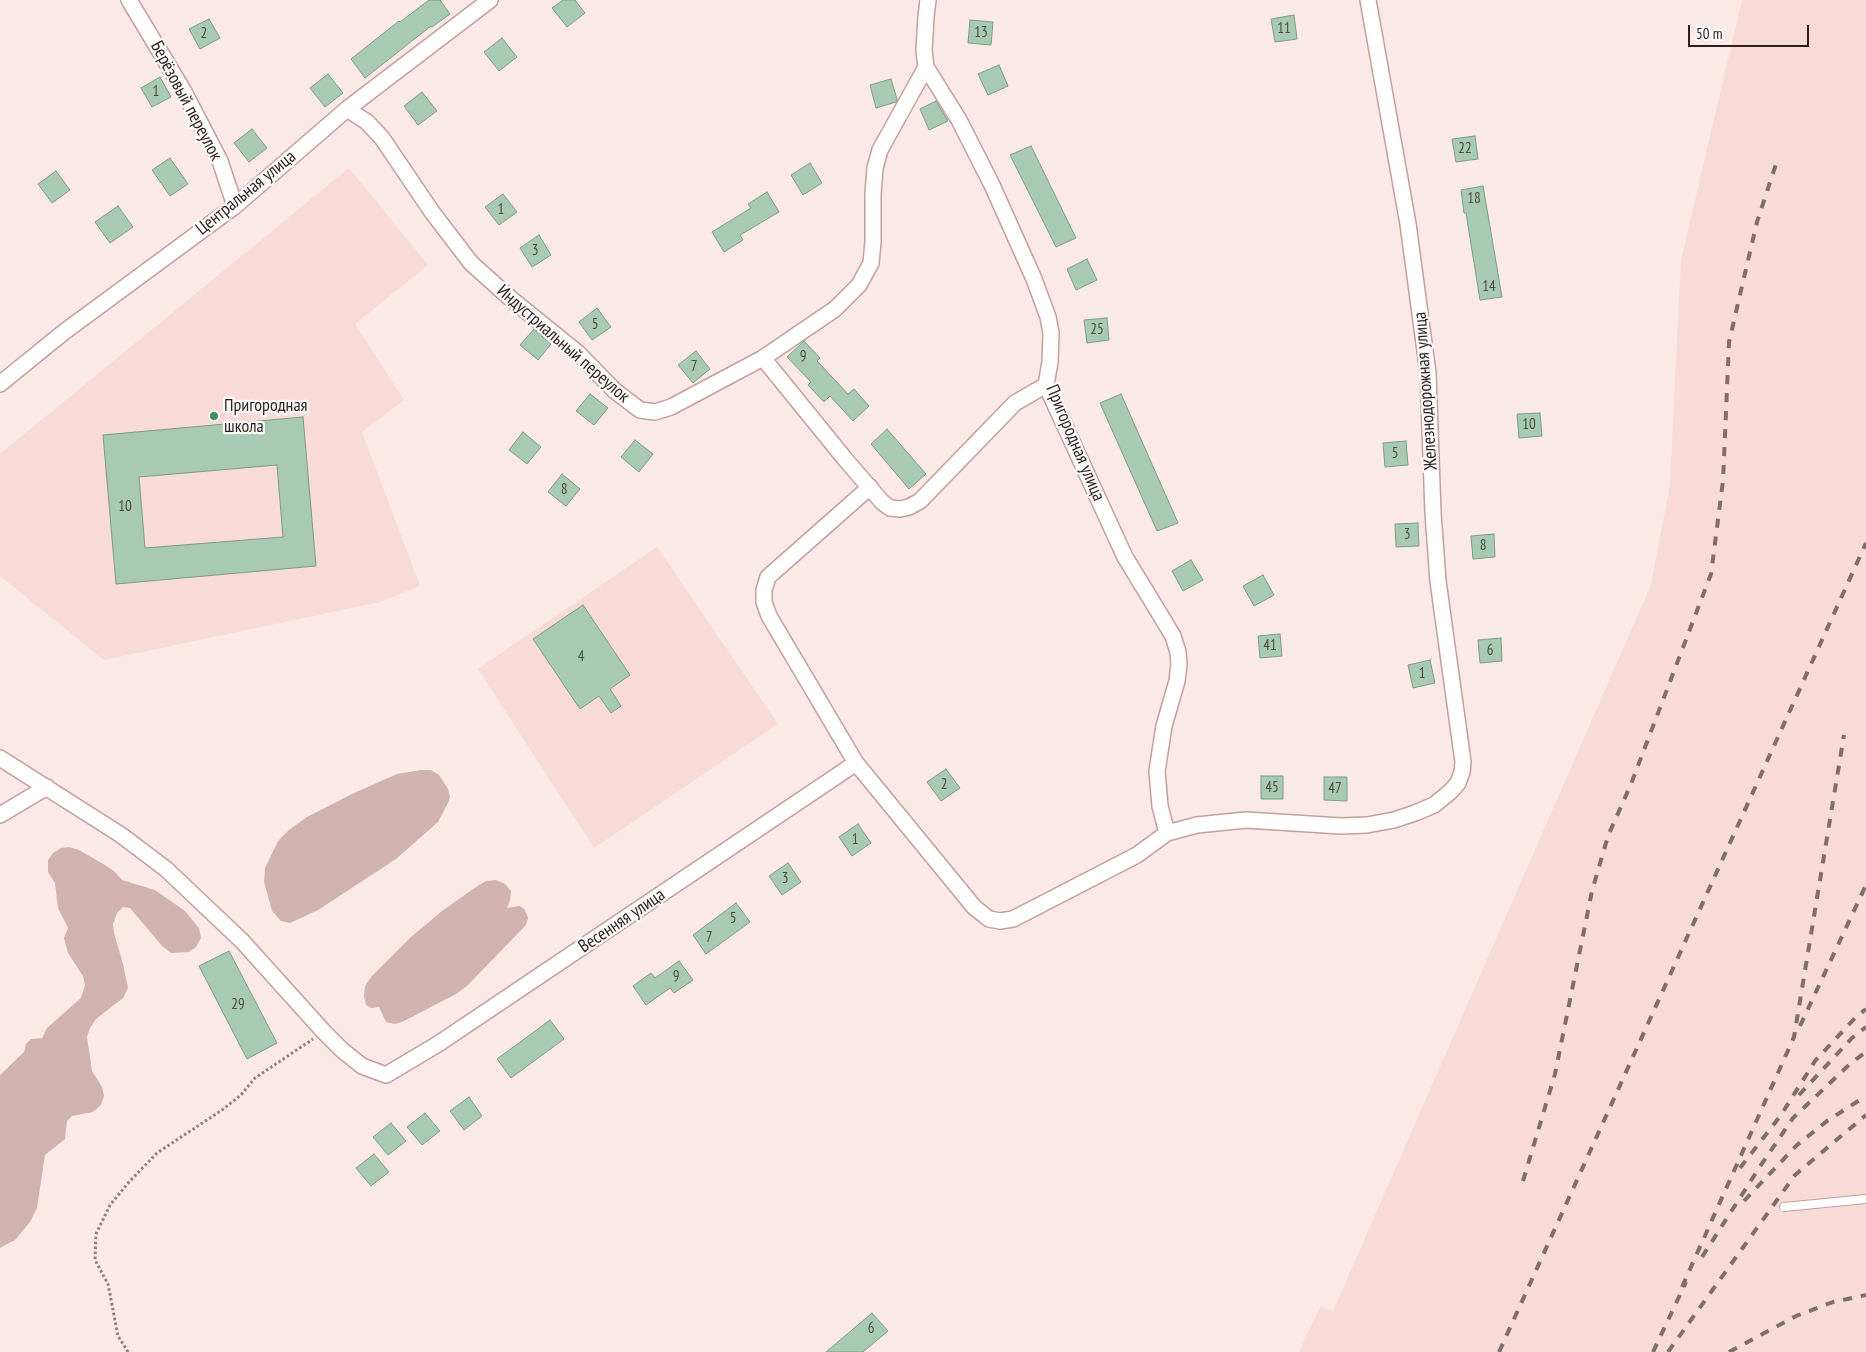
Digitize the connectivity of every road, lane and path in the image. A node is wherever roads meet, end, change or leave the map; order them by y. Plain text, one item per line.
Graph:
1 (129, 0) edge
2 (490, 0) edge
3 (928, 0) edge
4 (1368, 0) edge
5 (926, 67) junction
6 (347, 109) junction
7 (235, 206) junction
8 (763, 358) junction
9 (0, 384) edge
10 (1046, 385) junction
11 (870, 487) junction
12 (0, 758) edge
13 (856, 763) junction
14 (47, 787) junction
15 (0, 815) edge
16 (1168, 833) junction
17 (324, 1032) junction
18 (1866, 1199) edge
19 (1784, 1207) dead end
20 (128, 1352) edge

1 - 7 street, Берёзовый переулок
2 - 6 street, Центральная улица
3 - 5 street, Пригородная улица
4 - 16 street, Железнодорожная улица
5 - 8 street, Индустриальный переулок
5 - 10 street, Пригородная улица
6 - 7 street, Центральная улица
6 - 8 street, Индустриальный переулок
7 - 9 street, Центральная улица
8 - 11 street
10 - 11 street
10 - 16 street, Пригородная улица
11 - 13 street
12 - 14 street
13 - 16 street
13 - 17 street, Весенняя улица
14 - 15 street
14 - 17 street
17 - 20 path
18 - 19 lane

